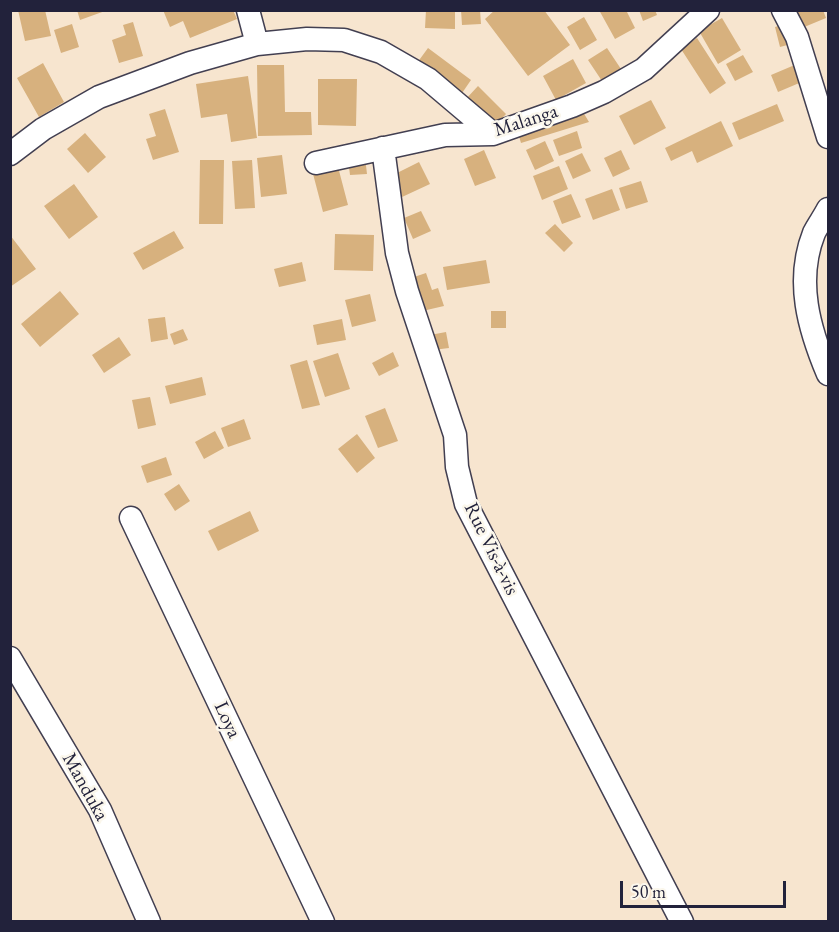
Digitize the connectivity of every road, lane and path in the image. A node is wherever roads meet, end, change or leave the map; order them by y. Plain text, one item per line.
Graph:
1 (249, 10) edge
2 (708, 10) edge
3 (783, 10) edge
4 (257, 44) junction
5 (493, 134) junction
6 (828, 137) edge
7 (383, 148) junction
8 (10, 154) edge
9 (316, 163) dead end
10 (828, 209) edge
11 (828, 374) edge
12 (132, 518) dead end
13 (10, 658) edge
14 (149, 921) edge
15 (323, 921) edge
16 (682, 921) edge

1 - 4 street
2 - 5 street, Malanga
3 - 6 street
4 - 5 street
4 - 8 street
5 - 7 street, Malanga
7 - 9 street, Malanga
7 - 16 street, Rue Vis-à-vis
10 - 11 street
12 - 15 street, Loya
13 - 14 street, Manduka

